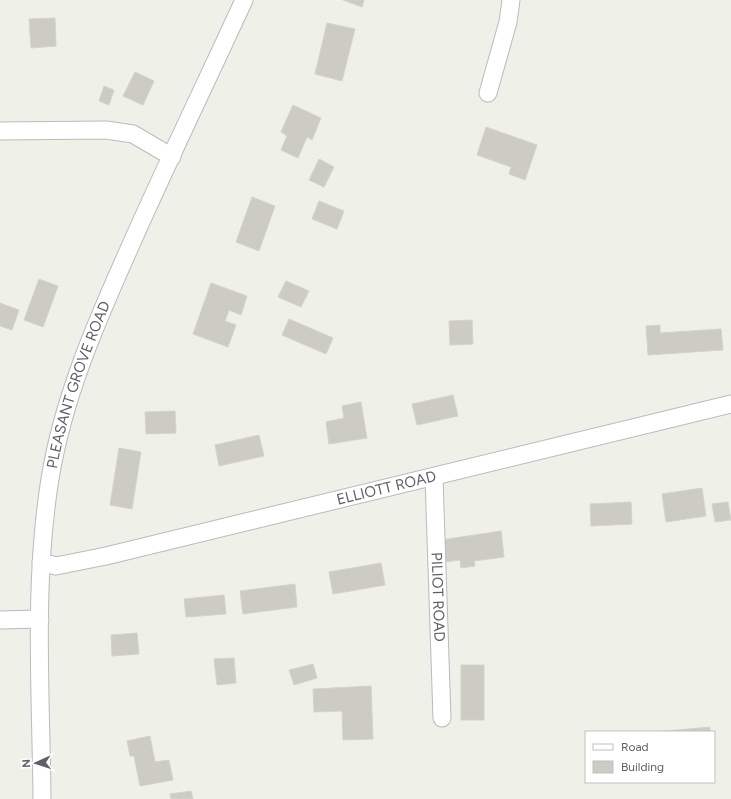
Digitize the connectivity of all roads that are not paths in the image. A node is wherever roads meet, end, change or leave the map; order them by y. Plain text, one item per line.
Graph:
1 (244, 0) edge
2 (511, 0) edge
3 (488, 93) dead end
4 (0, 130) edge
5 (172, 156) junction
6 (731, 404) edge
7 (434, 477) junction
8 (41, 562) junction
9 (40, 619) junction
10 (0, 620) edge
11 (442, 718) dead end
12 (42, 799) edge

1 - 5 street, PLEASANT GROVE ROAD
2 - 3 street
4 - 5 street
5 - 8 street, PLEASANT GROVE ROAD
6 - 7 street, ELLIOTT ROAD
7 - 8 street, ELLIOTT ROAD
7 - 11 street, PILIOT ROAD
8 - 9 street, PLEASANT GROVE ROAD
9 - 10 street
9 - 12 street, PLEASANT GROVE ROAD

